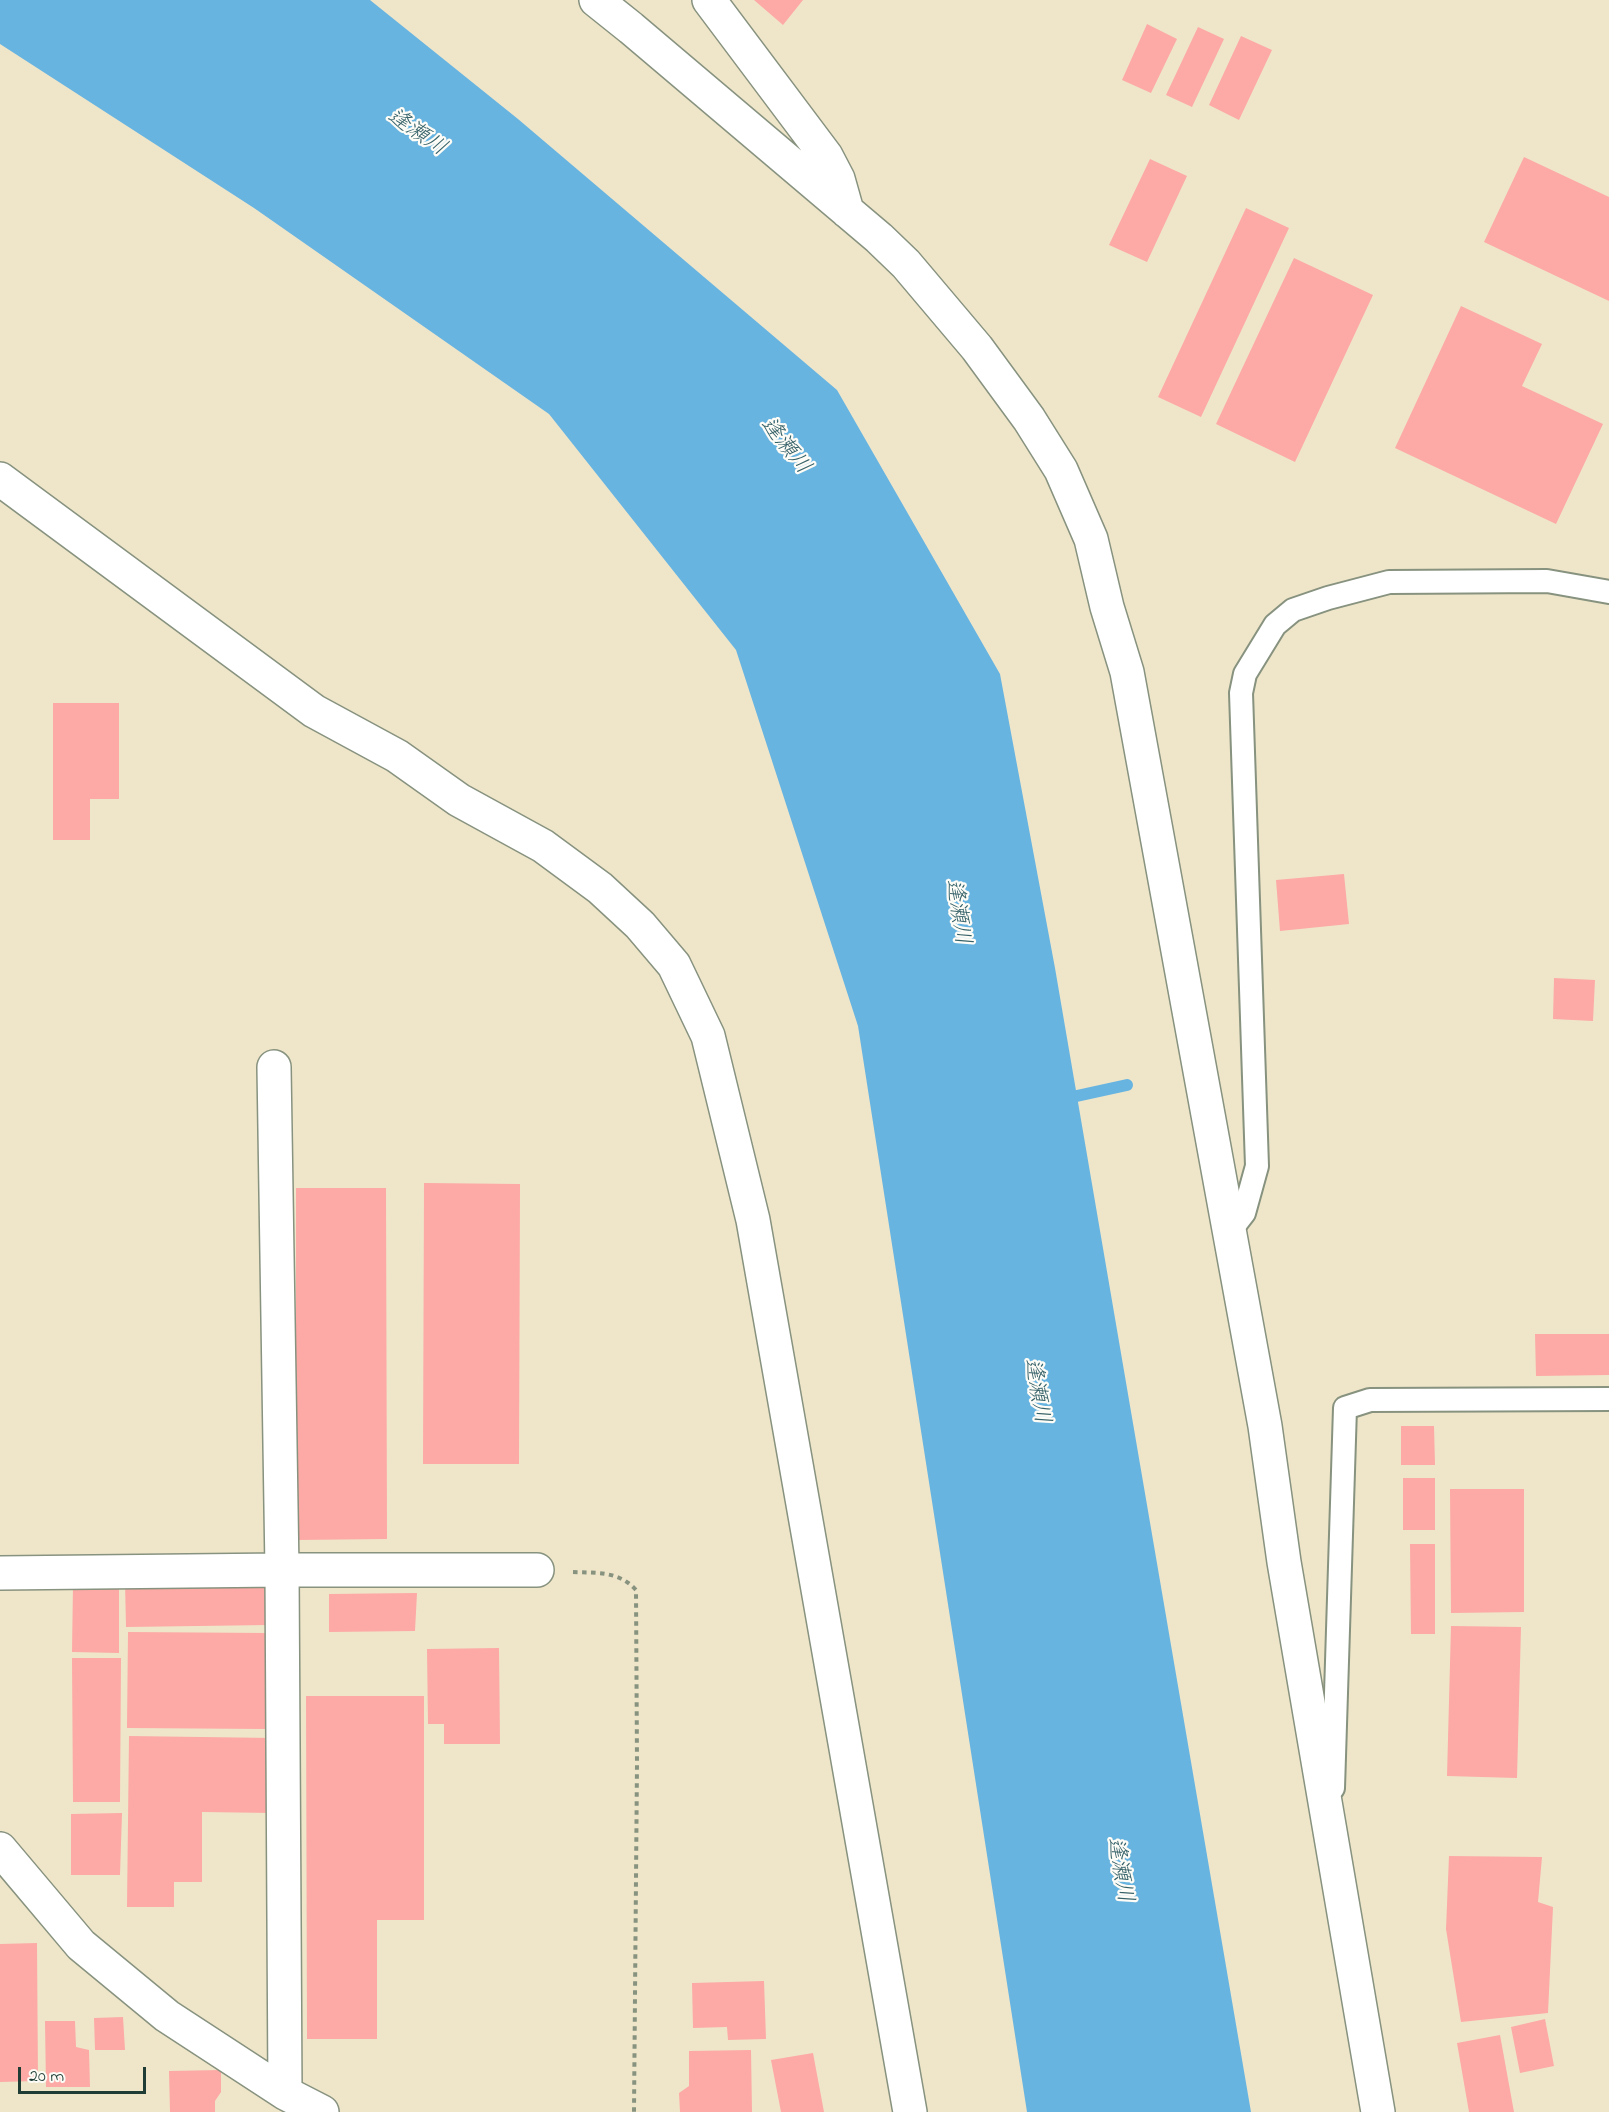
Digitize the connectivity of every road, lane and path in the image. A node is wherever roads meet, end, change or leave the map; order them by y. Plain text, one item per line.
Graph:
1 (596, 0) edge
2 (709, 0) edge
3 (847, 211) junction
4 (0, 478) edge
5 (1609, 592) edge
6 (274, 1066) dead end
7 (1230, 1231) junction
8 (1609, 1399) edge
9 (282, 1570) junction
10 (537, 1570) joint
11 (0, 1574) edge
12 (1331, 1838) junction
13 (0, 1849) edge
14 (285, 2093) junction
15 (322, 2112) edge
16 (634, 2112) edge
17 (910, 2112) edge
18 (1377, 2112) edge

1 - 3 street
2 - 3 street
3 - 7 street
4 - 17 street
5 - 7 lane
6 - 9 street
7 - 12 street
8 - 12 lane
9 - 10 street
9 - 11 street
9 - 14 street
10 - 16 path
12 - 18 street
13 - 14 street
14 - 15 street

